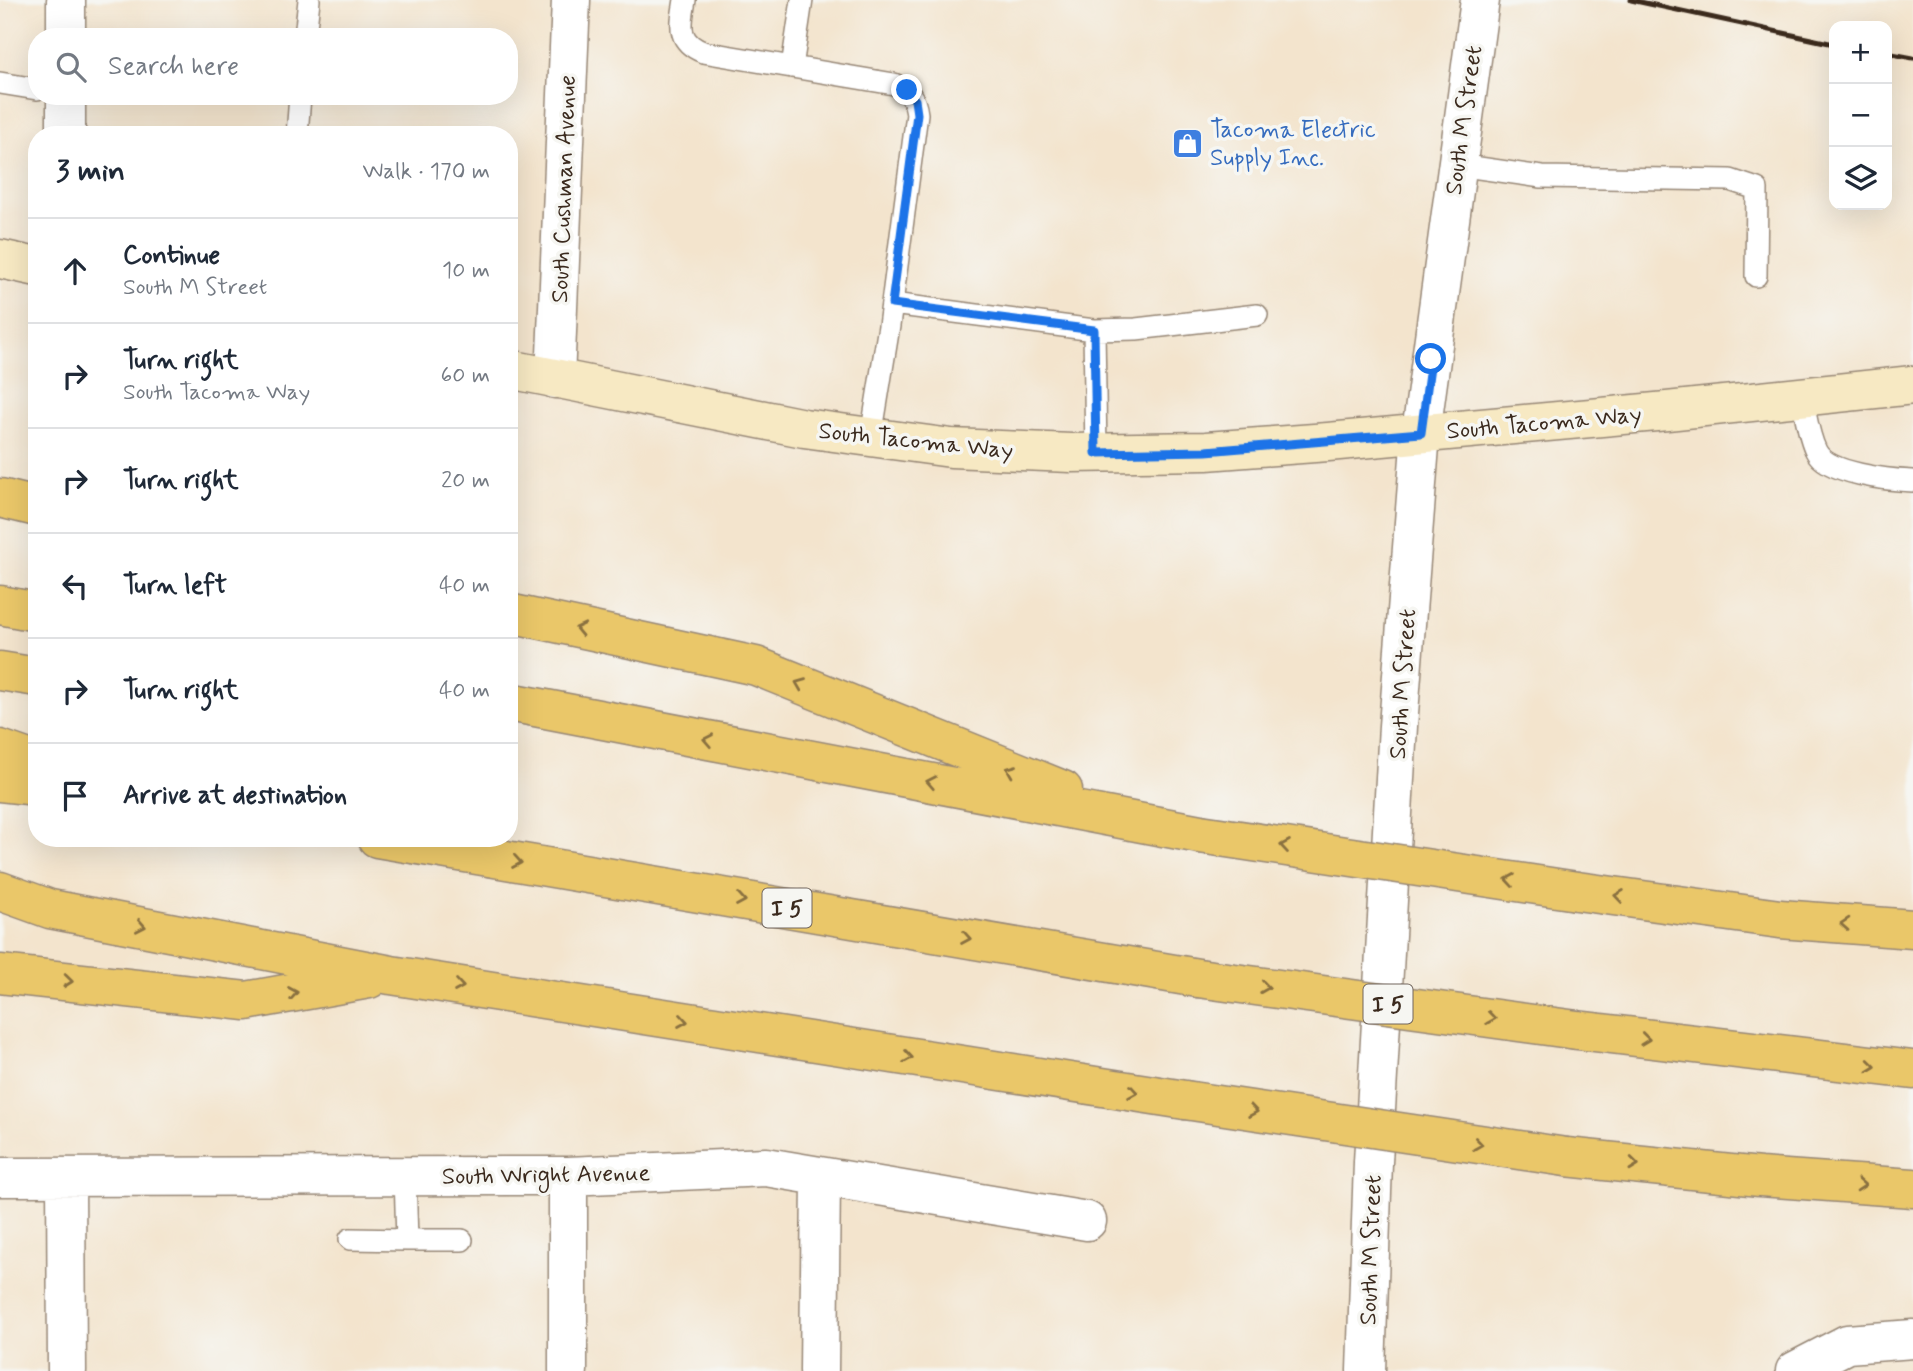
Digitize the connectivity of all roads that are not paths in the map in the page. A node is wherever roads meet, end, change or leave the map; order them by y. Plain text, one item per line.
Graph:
1 (66, 0) edge
2 (309, 0) edge
3 (571, 0) edge
4 (685, 0) edge
5 (802, 0) edge
6 (1480, 0) edge
7 (66, 28) edge
8 (307, 28) edge
9 (792, 67) junction
10 (0, 83) edge
11 (28, 88) edge
12 (66, 105) edge
13 (299, 105) edge
14 (66, 126) edge
15 (298, 126) edge
16 (1458, 165) junction
17 (0, 259) edge
18 (28, 265) edge
19 (1756, 276) dead end
20 (892, 304) junction
21 (1257, 315) dead end
22 (1094, 330) junction
23 (518, 371) edge
24 (555, 379) junction
25 (1913, 385) edge
26 (1802, 397) junction
27 (1421, 433) junction
28 (871, 438) junction
29 (1096, 453) junction
30 (1913, 481) edge
31 (0, 498) edge
32 (28, 505) edge
33 (0, 605) edge
34 (28, 610) edge
35 (518, 615) edge
36 (0, 671) edge
37 (28, 676) edge
38 (518, 704) edge
39 (0, 749) edge
40 (28, 759) edge
41 (0, 782) edge
42 (28, 785) edge
43 (1143, 823) junction
44 (430, 847) edge
45 (0, 891) edge
46 (0, 909) edge
47 (50, 909) junction
48 (1913, 929) edge
49 (0, 974) edge
50 (391, 975) junction
51 (1913, 1070) edge
52 (405, 1176) junction
53 (568, 1176) junction
54 (0, 1177) edge
55 (66, 1177) junction
56 (821, 1178) junction
57 (1913, 1188) edge
58 (1087, 1221) dead end
59 (349, 1239) dead end
60 (407, 1240) junction
61 (462, 1240) dead end
62 (1913, 1339) edge
63 (67, 1371) edge
64 (568, 1371) edge
65 (819, 1371) edge
66 (1366, 1371) edge
67 (1795, 1371) edge

1 - 7 street
2 - 8 lane
3 - 24 street, South Cushman Avenue
4 - 9 lane
5 - 9 lane
6 - 16 street, South M Street
9 - 20 lane
10 - 11 lane
12 - 14 street
13 - 15 lane
16 - 19 lane
16 - 27 street, South M Street
17 - 18 main road
20 - 22 lane
20 - 28 lane
21 - 22 lane
22 - 29 lane
23 - 24 main road, South Tacoma Way
24 - 28 main road, South Tacoma Way
25 - 26 main road, South Tacoma Way
26 - 27 main road, South Tacoma Way
26 - 30 lane
27 - 29 main road, South Tacoma Way
27 - 66 street, South M Street
28 - 29 main road, South Tacoma Way
31 - 32 highway
33 - 34 highway
43 -> 35 highway
36 - 37 highway
43 -> 38 highway
39 - 40 highway
41 - 42 highway
48 -> 43 highway, bridge
44 -> 51 highway, I 5, bridge
45 - 47 highway
46 - 47 highway
47 -> 50 highway
49 -> 50 highway
50 -> 57 highway, bridge
52 - 53 street, South Wright Avenue
52 - 55 street, South Wright Avenue
52 - 60 lane
53 - 56 street, South Wright Avenue
53 - 64 street
54 - 55 street, South Wright Avenue
55 - 63 street
56 - 58 street, South Wright Avenue
56 - 65 street
59 - 60 lane
60 - 61 lane
62 - 67 street

